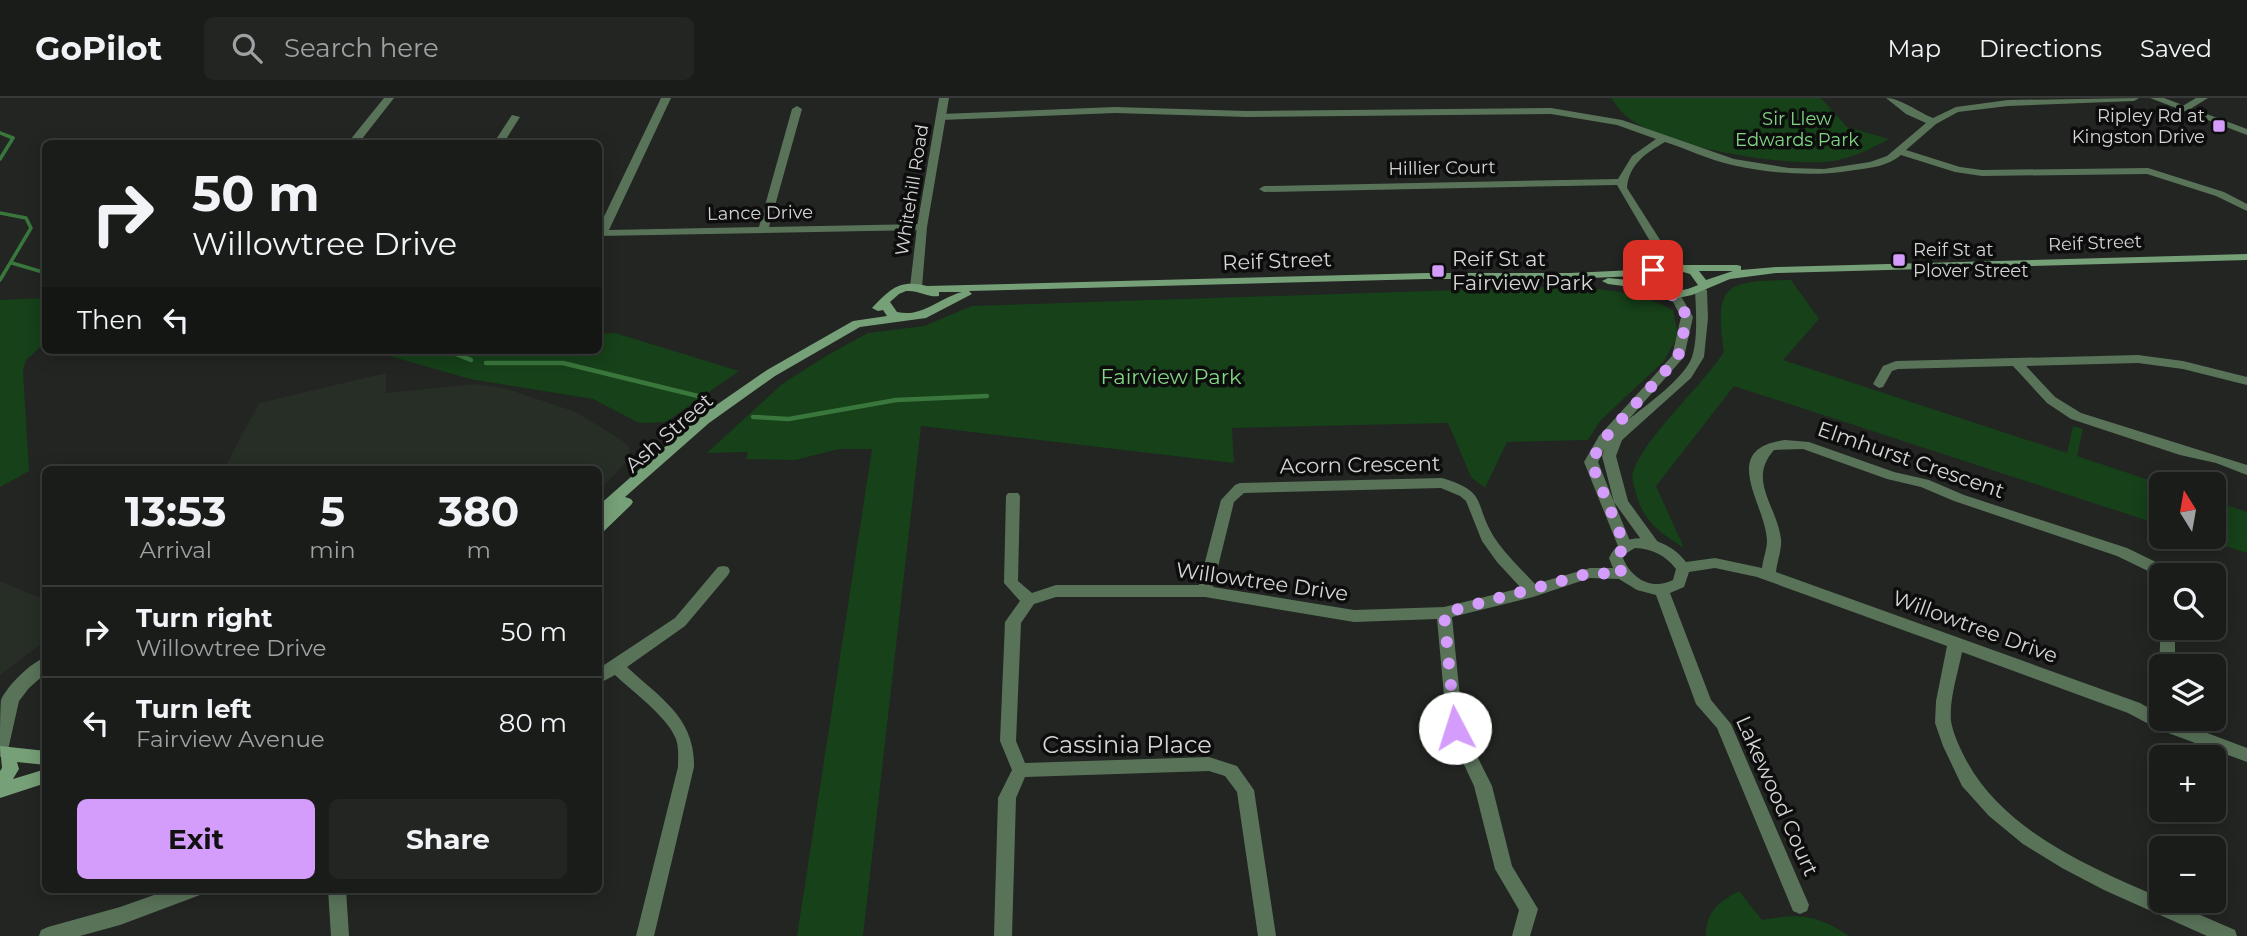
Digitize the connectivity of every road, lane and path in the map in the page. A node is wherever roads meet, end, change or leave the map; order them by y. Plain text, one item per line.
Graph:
1 (389, 98) edge
2 (666, 98) edge
3 (944, 98) edge
4 (1430, 98) edge
5 (1891, 98) edge
6 (2134, 98) edge
7 (2155, 98) edge
8 (2203, 98) edge
9 (797, 109) dead end
10 (2184, 109) junction
11 (1436, 110) junction
12 (515, 117) dead end
13 (941, 117) junction
14 (1933, 122) junction
15 (2247, 132) edge
16 (1664, 138) junction
17 (355, 140) edge
18 (501, 140) edge
19 (1902, 152) junction
20 (1622, 182) junction
21 (1264, 189) dead end
22 (2247, 208) edge
23 (922, 227) junction
24 (602, 229) edge
25 (763, 230) junction
26 (602, 233) edge
27 (2247, 257) edge
28 (1670, 265) junction
29 (1686, 268) junction
30 (1653, 270) junction
31 (1776, 270) junction
32 (1570, 276) junction
33 (922, 288) junction
34 (1702, 288) junction
35 (985, 289) junction
36 (1663, 289) junction
37 (885, 304) junction
38 (934, 310) junction
39 (900, 317) junction
40 (857, 324) junction
41 (2017, 363) junction
42 (2247, 381) edge
43 (1879, 384) dead end
44 (708, 422) junction
45 (2247, 470) edge
46 (1013, 496) dead end
47 (602, 511) edge
48 (602, 524) edge
49 (1653, 545) junction
50 (1625, 546) junction
51 (2149, 565) edge
52 (1683, 569) junction
53 (723, 571) dead end
54 (1622, 574) junction
55 (1768, 575) junction
56 (1662, 590) junction
57 (1205, 591) junction
58 (1533, 591) junction
59 (1029, 600) junction
60 (1444, 613) junction
61 (1956, 642) junction
62 (42, 666) edge
63 (617, 667) junction
64 (602, 676) edge
65 (12, 700) junction
66 (0, 715) edge
67 (2149, 715) edge
68 (2188, 731) edge
69 (2, 753) edge
70 (2247, 755) edge
71 (42, 758) edge
72 (1020, 770) junction
73 (42, 777) edge
74 (0, 785) edge
75 (0, 791) edge
76 (183, 893) edge
77 (337, 893) edge
78 (1800, 905) dead end
79 (48, 936) edge
80 (340, 936) edge
81 (645, 936) edge
82 (1003, 936) edge
83 (1267, 936) edge
84 (1521, 936) edge
85 (2228, 936) edge

1 - 17 street
2 - 24 street
3 - 13 street, Whitehill Road
4 - 11 street
5 - 14 street
6 - 14 street
7 - 10 street
8 - 10 street
9 - 25 street
10 - 15 street
11 - 13 street
11 - 16 street
12 - 18 street
13 - 23 street, Whitehill Road
14 - 19 street
16 - 19 street
16 - 20 street
19 - 22 street
20 - 21 street, Hillier Court
20 - 28 street
23 - 25 street, Lance Drive
23 - 33 street, Whitehill Road
25 - 26 street, Lance Drive
27 - 31 main road, Reif Street
28 - 29 main road, Reif Street
28 - 30 main road, Reif Street
29 - 31 main road, Reif Street
29 - 34 main road
30 - 32 main road, Reif Street
30 - 36 main road
31 - 34 main road, Reif Street
32 - 35 main road, Reif Street
32 - 36 main road, Reif Street
33 - 35 main road, Reif Street
33 - 37 main road, Ash Street
33 - 38 main road
34 - 36 main road, Reif Street
34 - 49 street
35 - 38 main road, Reif Street
36 - 50 street
37 - 39 main road
37 - 40 main road, Ash Street
38 - 39 main road, Reif Street
39 - 40 main road, Ash Street
40 - 44 main road, Ash Street
41 - 42 street
41 - 43 street
41 - 45 street
44 - 47 main road, Ash Street
44 - 48 main road, Ash Street
46 - 59 street
49 - 50 street
49 - 52 street
50 - 54 street
51 - 55 street, Elmhurst Crescent
52 - 55 street, Willowtree Drive
52 - 56 street
53 - 63 street
54 - 56 street
54 - 58 street, Willowtree Drive
55 - 61 street, Willowtree Drive
56 - 78 street, Lakewood Court
57 - 58 street, Acorn Crescent
57 - 59 street, Willowtree Drive
57 - 60 street, Willowtree Drive
58 - 60 street, Willowtree Drive
59 - 72 street
60 - 84 street
61 - 67 street, Willowtree Drive
61 - 85 street
62 - 65 street
63 - 64 street
63 - 81 street
65 - 66 street
65 - 69 street
68 - 70 street, Willowtree Drive
69 - 71 main road
69 - 74 main road
72 - 82 street
72 - 83 street, Cassinia Place
73 - 75 main road
76 - 79 street
77 - 80 street

